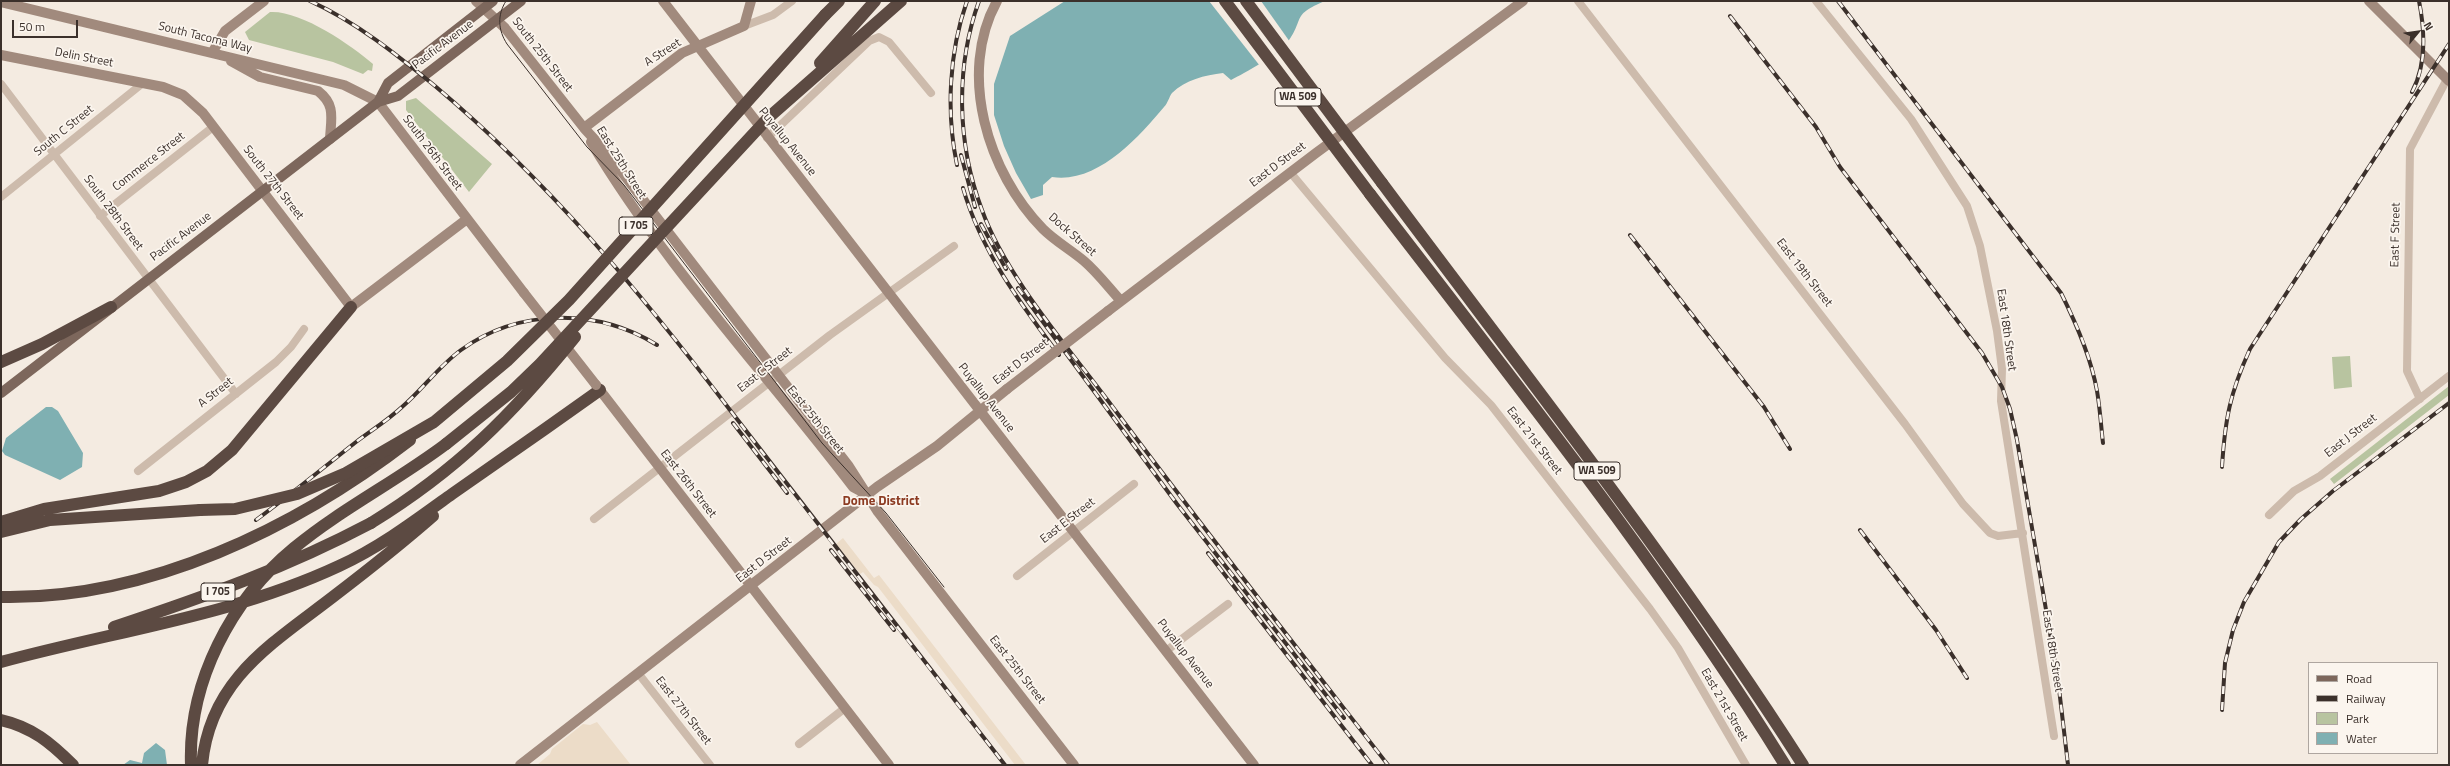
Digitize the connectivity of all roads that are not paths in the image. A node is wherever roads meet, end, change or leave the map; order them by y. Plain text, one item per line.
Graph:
1 (264, 1) edge
2 (493, 1) edge
3 (521, 1) edge
4 (663, 1) edge
5 (751, 1) edge
6 (792, 1) edge
7 (837, 1) edge
8 (876, 1) edge
9 (901, 1) edge
10 (997, 1) edge
11 (1225, 1) edge
12 (1246, 1) edge
13 (1523, 1) edge
14 (1578, 1) edge
15 (1816, 1) edge
16 (2368, 1) edge
17 (1, 2) edge
18 (480, 4) edge
19 (497, 20) junction
20 (744, 26) junction
21 (697, 47) junction
22 (216, 54) junction
23 (1, 55) edge
24 (2448, 80) edge
25 (143, 83) junction
26 (1, 84) edge
27 (163, 86) joint
28 (931, 93) dead end
29 (378, 102) junction
30 (768, 118) junction
31 (213, 127) junction
32 (584, 128) junction
33 (330, 138) junction
34 (767, 138) junction
35 (55, 156) junction
36 (1290, 172) junction
37 (262, 191) junction
38 (1, 197) edge
39 (100, 216) junction
40 (467, 219) junction
41 (954, 246) dead end
42 (635, 262) junction
43 (148, 278) junction
44 (888, 292) junction
45 (1121, 302) junction
46 (111, 307) junction
47 (352, 307) junction
48 (304, 330) dead end
49 (1, 362) edge
50 (778, 375) junction
51 (2449, 376) edge
52 (769, 382) junction
53 (598, 388) junction
54 (1, 393) edge
55 (236, 394) junction
56 (2420, 399) junction
57 (980, 411) junction
58 (434, 422) junction
59 (659, 468) junction
60 (138, 471) dead end
61 (482, 474) junction
62 (1134, 484) dead end
63 (868, 495) junction
64 (2269, 515) dead end
65 (594, 519) dead end
66 (1, 522) edge
67 (1, 532) edge
68 (1073, 532) junction
69 (2023, 533) junction
70 (1017, 576) dead end
71 (750, 587) junction
72 (1, 597) edge
73 (1228, 604) dead end
74 (60, 645) junction
75 (1166, 651) junction
76 (22, 656) junction
77 (1, 662) edge
78 (1, 665) edge
79 (638, 673) junction
80 (845, 708) junction
81 (1, 720) edge
82 (2054, 736) dead end
83 (799, 744) dead end
84 (73, 765) edge
85 (191, 765) edge
86 (202, 765) edge
87 (520, 765) edge
88 (710, 765) edge
89 (889, 765) edge
90 (1074, 765) edge
91 (1254, 765) edge
92 (1746, 765) edge
93 (1785, 765) edge
94 (1803, 765) edge

1 - 22 street
2 - 18 main road, Pacific Avenue
3 - 19 main road, Pacific Avenue
4 - 21 street, Puyallup Avenue
5 - 20 street
6 - 20 street
7 - 58 highway, I 705, bridge
8 - 30 highway, I 705
9 - 30 highway
10 - 45 street, Dock Street
11 - 93 highway, WA 509, bridge
12 - 94 highway, WA 509, bridge
13 - 36 street, East D Street
14 - 69 street, East 19th Street
15 - 69 street, East 18th Street
16 - 24 street
17 - 22 street, South Tacoma Way
18 - 19 street, South 25th Street
18 - 29 main road, Pacific Avenue
19 - 29 main road, Pacific Avenue
19 - 32 street, South 25th Street
20 - 21 street, A Street
21 - 32 street, A Street
21 - 34 street, Puyallup Avenue
22 - 29 street, South Tacoma Way
22 - 33 street
23 - 25 street, Delin Street
24 - 56 street, East F Street
25 - 27 street, Delin Street
25 - 35 street, South C Street
26 - 35 street, South 28th Street
27 - 31 street, South 27th Street
28 - 34 street
29 - 33 main road, Pacific Avenue
29 - 40 street, South 26th Street
30 - 42 highway, I 705, bridge
31 - 37 street, South 27th Street
31 - 39 street, Commerce Street
32 - 50 street, East 25th Street
32 - 52 street, East 25th Street
33 - 37 main road, Pacific Avenue
34 - 44 street, Puyallup Avenue
35 - 38 street, South C Street
35 - 39 street, South 28th Street
36 - 45 street, East D Street
36 - 92 street, East 21st Street
37 - 43 main road, Pacific Avenue
37 - 47 street, South 27th Street
39 - 43 street, South 28th Street
40 - 47 street
40 - 53 street, East 26th Street, bridge
41 - 44 street, East C Street
42 - 74 highway, I 705, bridge
42 - 85 highway, bridge
43 - 46 main road, Pacific Avenue
43 - 55 street, South 28th Street
44 - 50 street, East C Street
44 - 57 street, Puyallup Avenue
45 - 57 street, East D Street, bridge
46 - 49 highway
46 - 54 main road, Pacific Avenue
47 - 66 highway
48 - 55 street, A Street
50 - 52 street, East C Street
50 - 63 street, East 25th Street
51 - 56 street, East J Street
52 - 59 street, East C Street
52 - 63 street, East 25th Street
53 - 59 street, East 26th Street
53 - 61 highway
55 - 60 street, A Street
56 - 64 street, East J Street
57 - 63 street, East D Street
57 - 68 street, Puyallup Avenue
58 - 67 highway, bridge
58 - 72 highway, bridge
59 - 65 street, East C Street
59 - 71 street, East 26th Street
61 - 74 highway
61 - 86 highway
62 - 68 street, East E Street
63 - 71 street, East D Street
63 - 90 street, East 25th Street
68 - 70 street, East E Street
68 - 75 street, Puyallup Avenue
69 - 82 street, East 18th Street
71 - 79 street, East D Street
71 - 80 street, East 26th Street
73 - 75 street
74 - 76 highway, I 705
75 - 91 street, Puyallup Avenue
76 - 77 highway
76 - 78 highway
79 - 87 street, East D Street
79 - 88 street, East 27th Street
80 - 83 street
80 - 89 street, East 26th Street
81 - 84 highway

